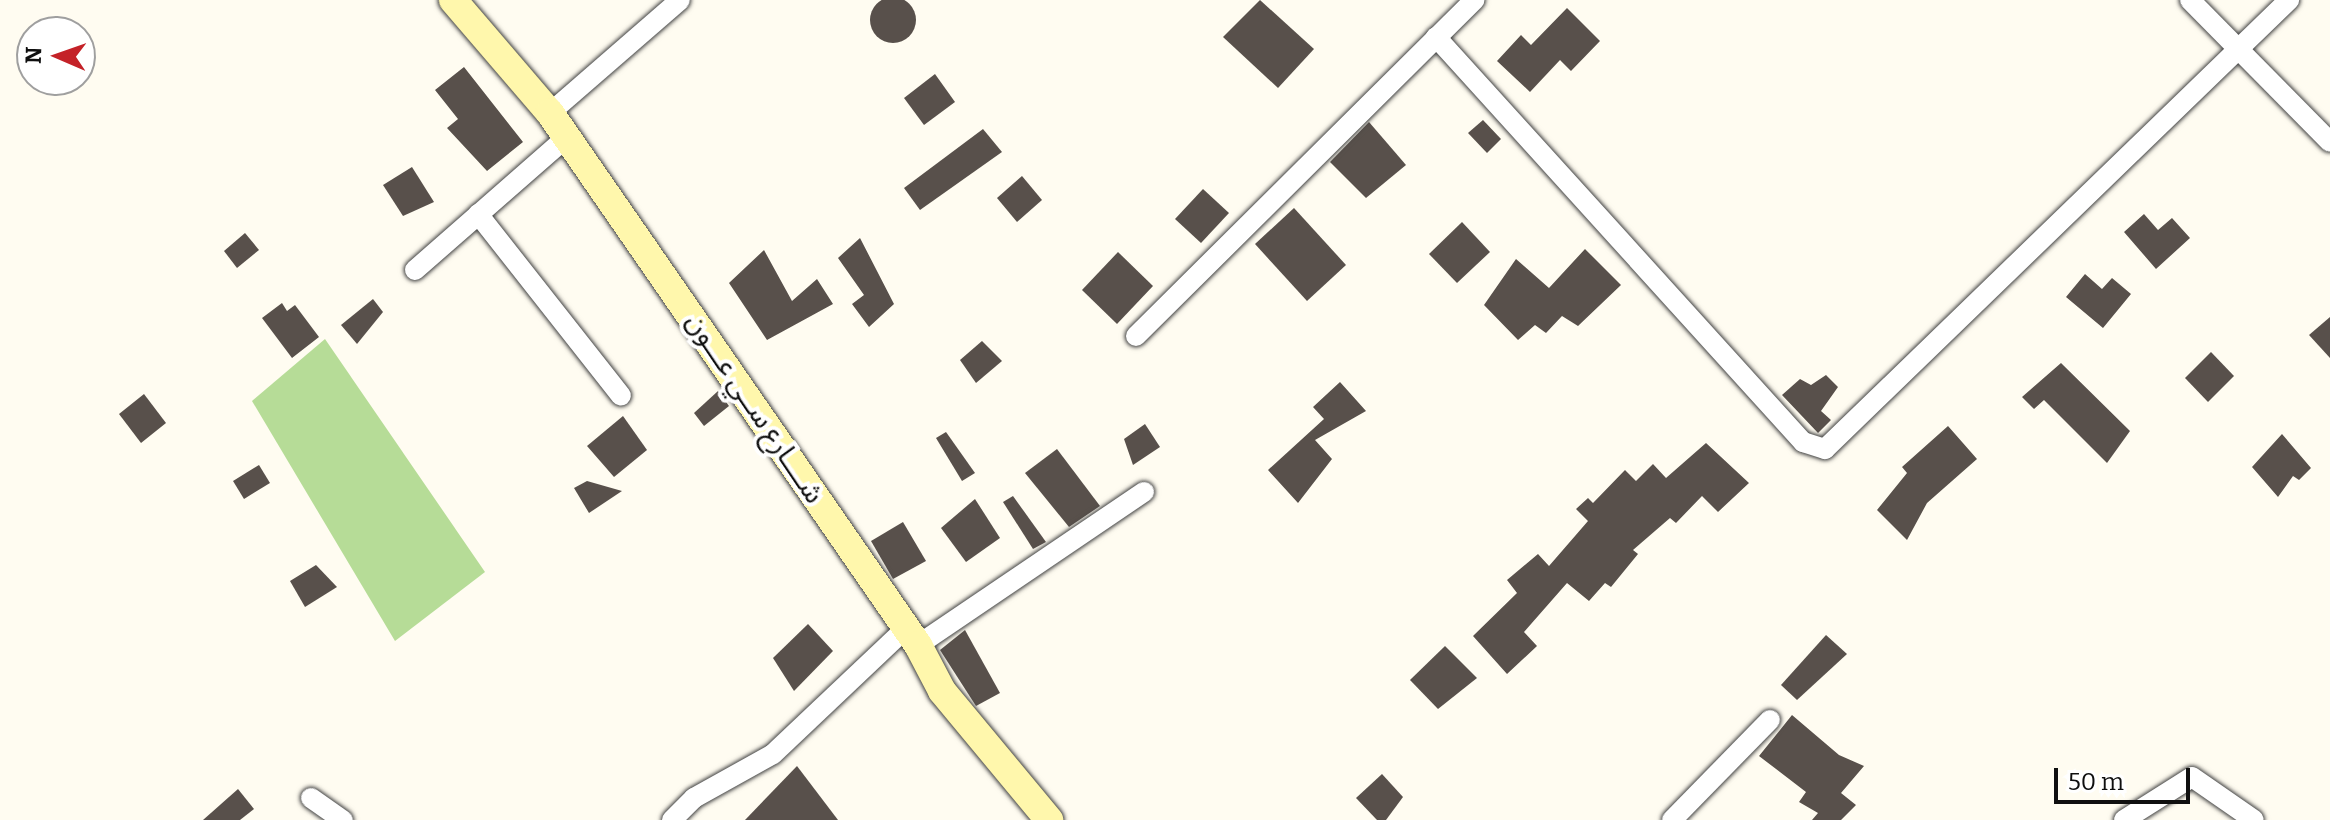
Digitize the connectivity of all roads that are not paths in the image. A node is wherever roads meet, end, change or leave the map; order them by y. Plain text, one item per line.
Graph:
1 (453, 0) edge
2 (680, 0) edge
3 (1474, 0) edge
4 (2190, 0) edge
5 (2289, 0) edge
6 (1436, 37) junction
7 (2239, 50) junction
8 (550, 113) junction
9 (566, 138) junction
10 (2330, 142) edge
11 (478, 214) junction
12 (415, 270) dead end
13 (1136, 336) dead end
14 (621, 396) dead end
15 (1144, 492) dead end
16 (912, 637) junction
17 (1770, 720) dead end
18 (311, 798) dead end
19 (1674, 819) edge
20 (343, 820) edge
21 (672, 820) edge
22 (1049, 820) edge
23 (2124, 820) edge
24 (2254, 820) edge

1 - 8 street, شــــارع ســي عـــون
2 - 8 street
3 - 6 street
4 - 7 street
5 - 7 street
6 - 7 street
6 - 13 street
7 - 10 street
8 - 9 street, شــــارع ســي عـــون
9 - 11 street
9 - 16 street, شــــارع ســي عـــون
11 - 12 street
11 - 14 street
15 - 16 street
16 - 21 street
16 - 22 street, شــــارع ســي عـــون
17 - 19 street
18 - 20 street
23 - 24 street

